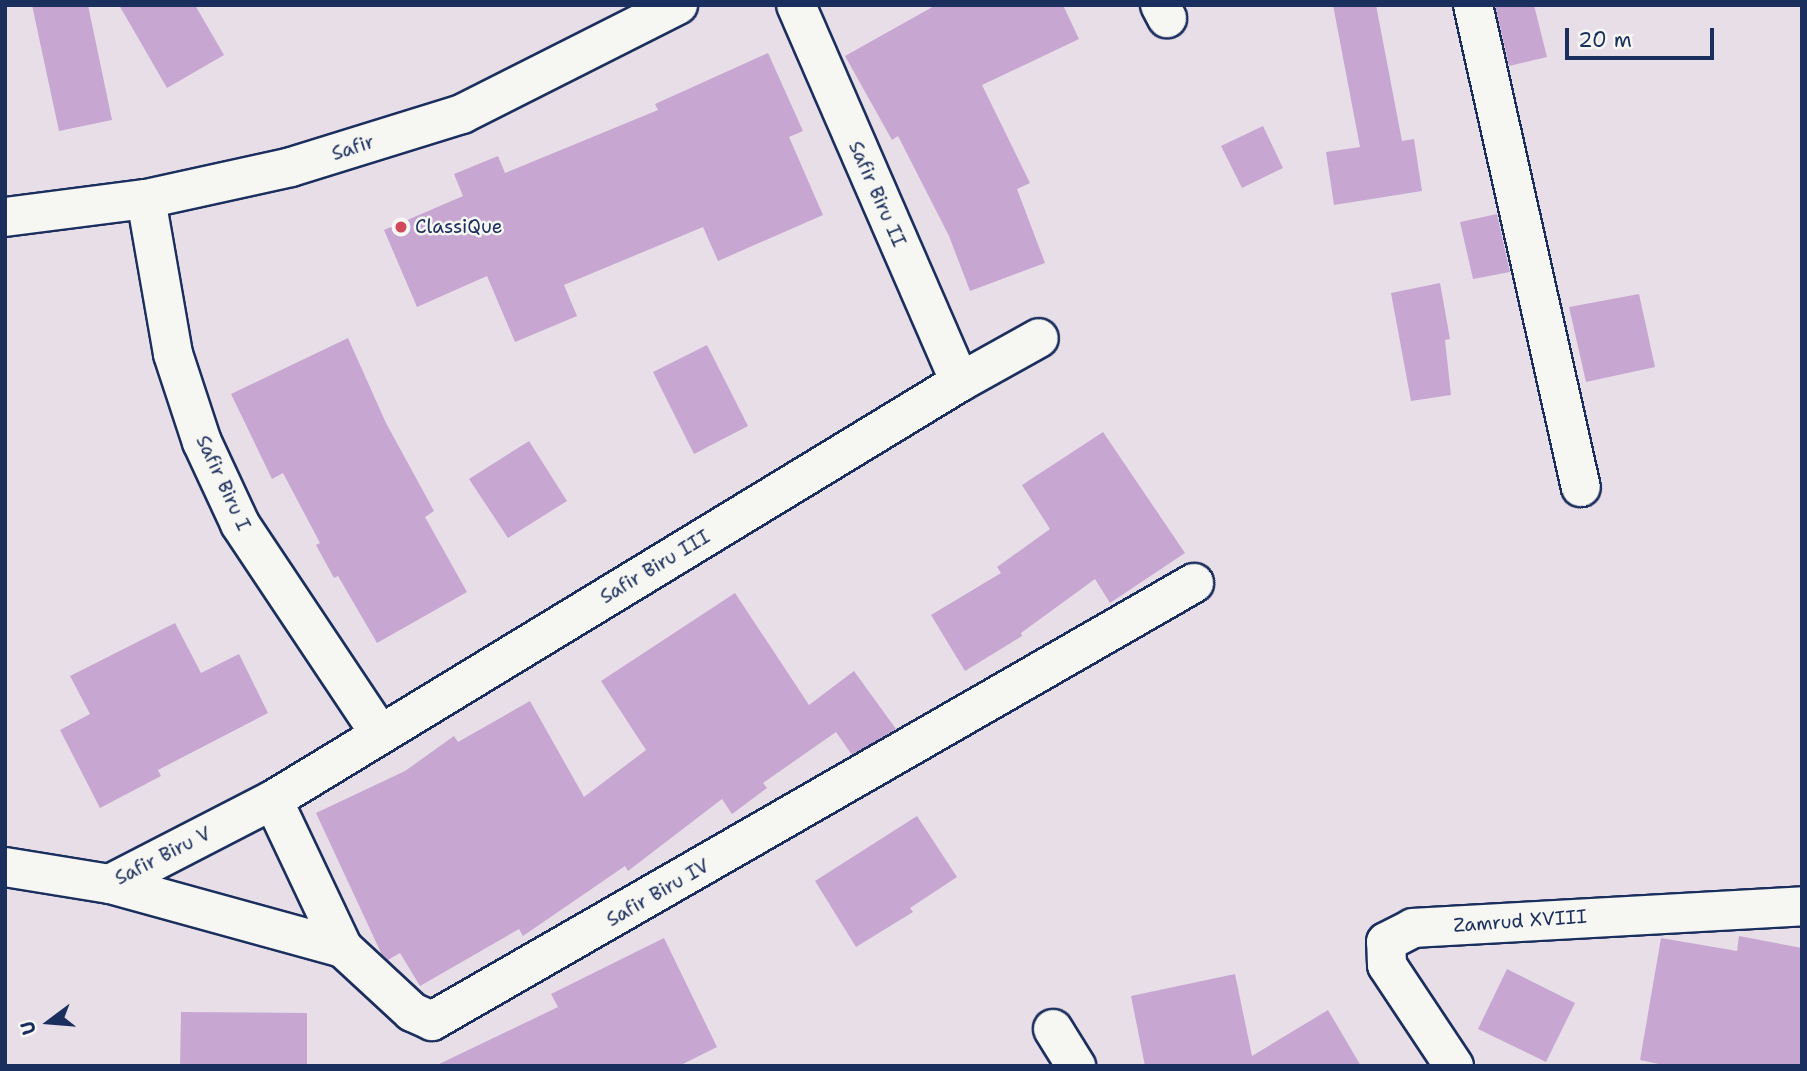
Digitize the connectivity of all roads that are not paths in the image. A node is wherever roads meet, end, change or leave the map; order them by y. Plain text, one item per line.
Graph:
1 (678, 5) edge
2 (796, 5) edge
3 (1474, 5) edge
4 (146, 199) junction
5 (5, 217) edge
6 (1039, 338) dead end
7 (960, 382) junction
8 (1581, 487) dead end
9 (1194, 583) dead end
10 (380, 734) junction
11 (273, 800) junction
12 (5, 867) edge
13 (110, 884) junction
14 (1802, 906) edge
15 (343, 948) junction
16 (1053, 1028) dead end
17 (1076, 1066) edge
18 (1454, 1066) edge

1 - 4 street, Safir
2 - 7 street, Safir Biru II
3 - 8 street
4 - 5 street, Safir
4 - 10 street, Safir Biru I
6 - 7 street, Safir Biru III
7 - 10 street, Safir Biru III
9 - 15 street, Safir Biru IV
10 - 11 street, Safir Biru III
11 - 13 street, Safir Biru V
11 - 15 street
12 - 13 street, Safir Biru V
13 - 15 street, Safir Biru IV
14 - 18 street, Zamrud XVIII
16 - 17 street

